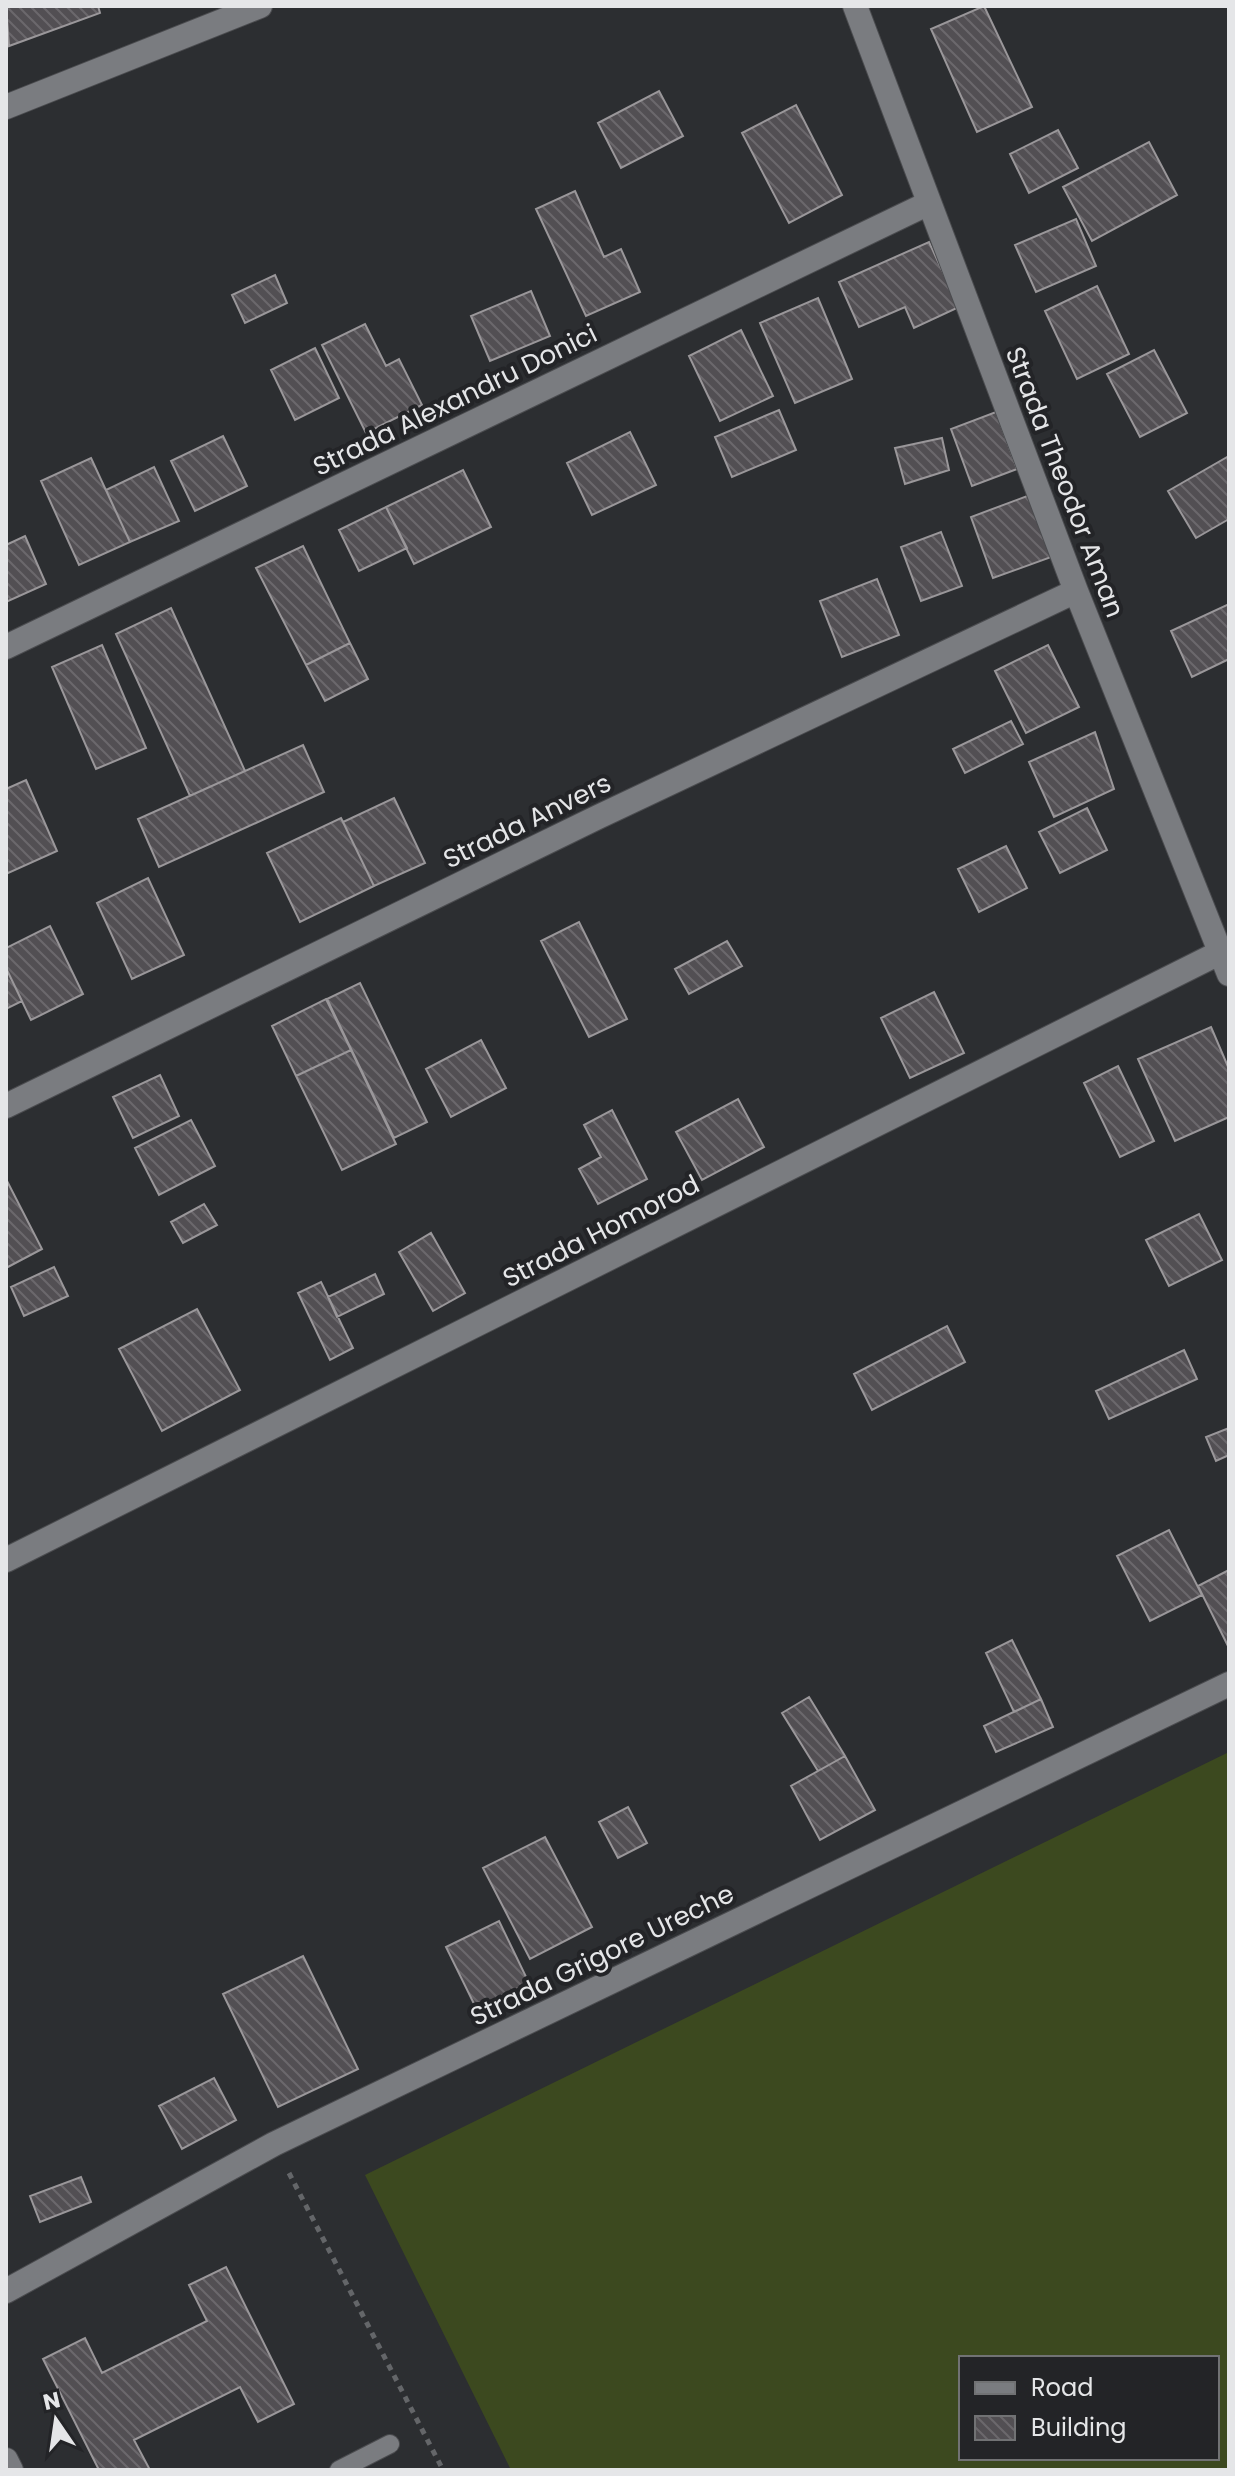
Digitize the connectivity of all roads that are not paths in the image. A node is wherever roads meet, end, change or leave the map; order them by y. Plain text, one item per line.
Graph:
1 (260, 6) edge
2 (855, 6) edge
3 (6, 107) edge
4 (929, 203) junction
5 (1076, 591) junction
6 (6, 647) edge
7 (1225, 963) edge
8 (6, 1106) edge
9 (6, 1560) edge
10 (1229, 1684) edge
11 (6, 2291) edge
12 (390, 2444) dead end
13 (6, 2460) edge
14 (11, 2470) edge
15 (339, 2470) edge

1 - 3 street
2 - 4 street, Strada Theodor Aman
4 - 5 street, Strada Theodor Aman
4 - 6 street, Strada Alexandru Donici
5 - 7 street, Strada Theodor Aman
5 - 8 street, Strada Anvers
7 - 9 street, Strada Homorod
10 - 11 street, Strada Grigore Ureche
12 - 15 lane
13 - 14 street

